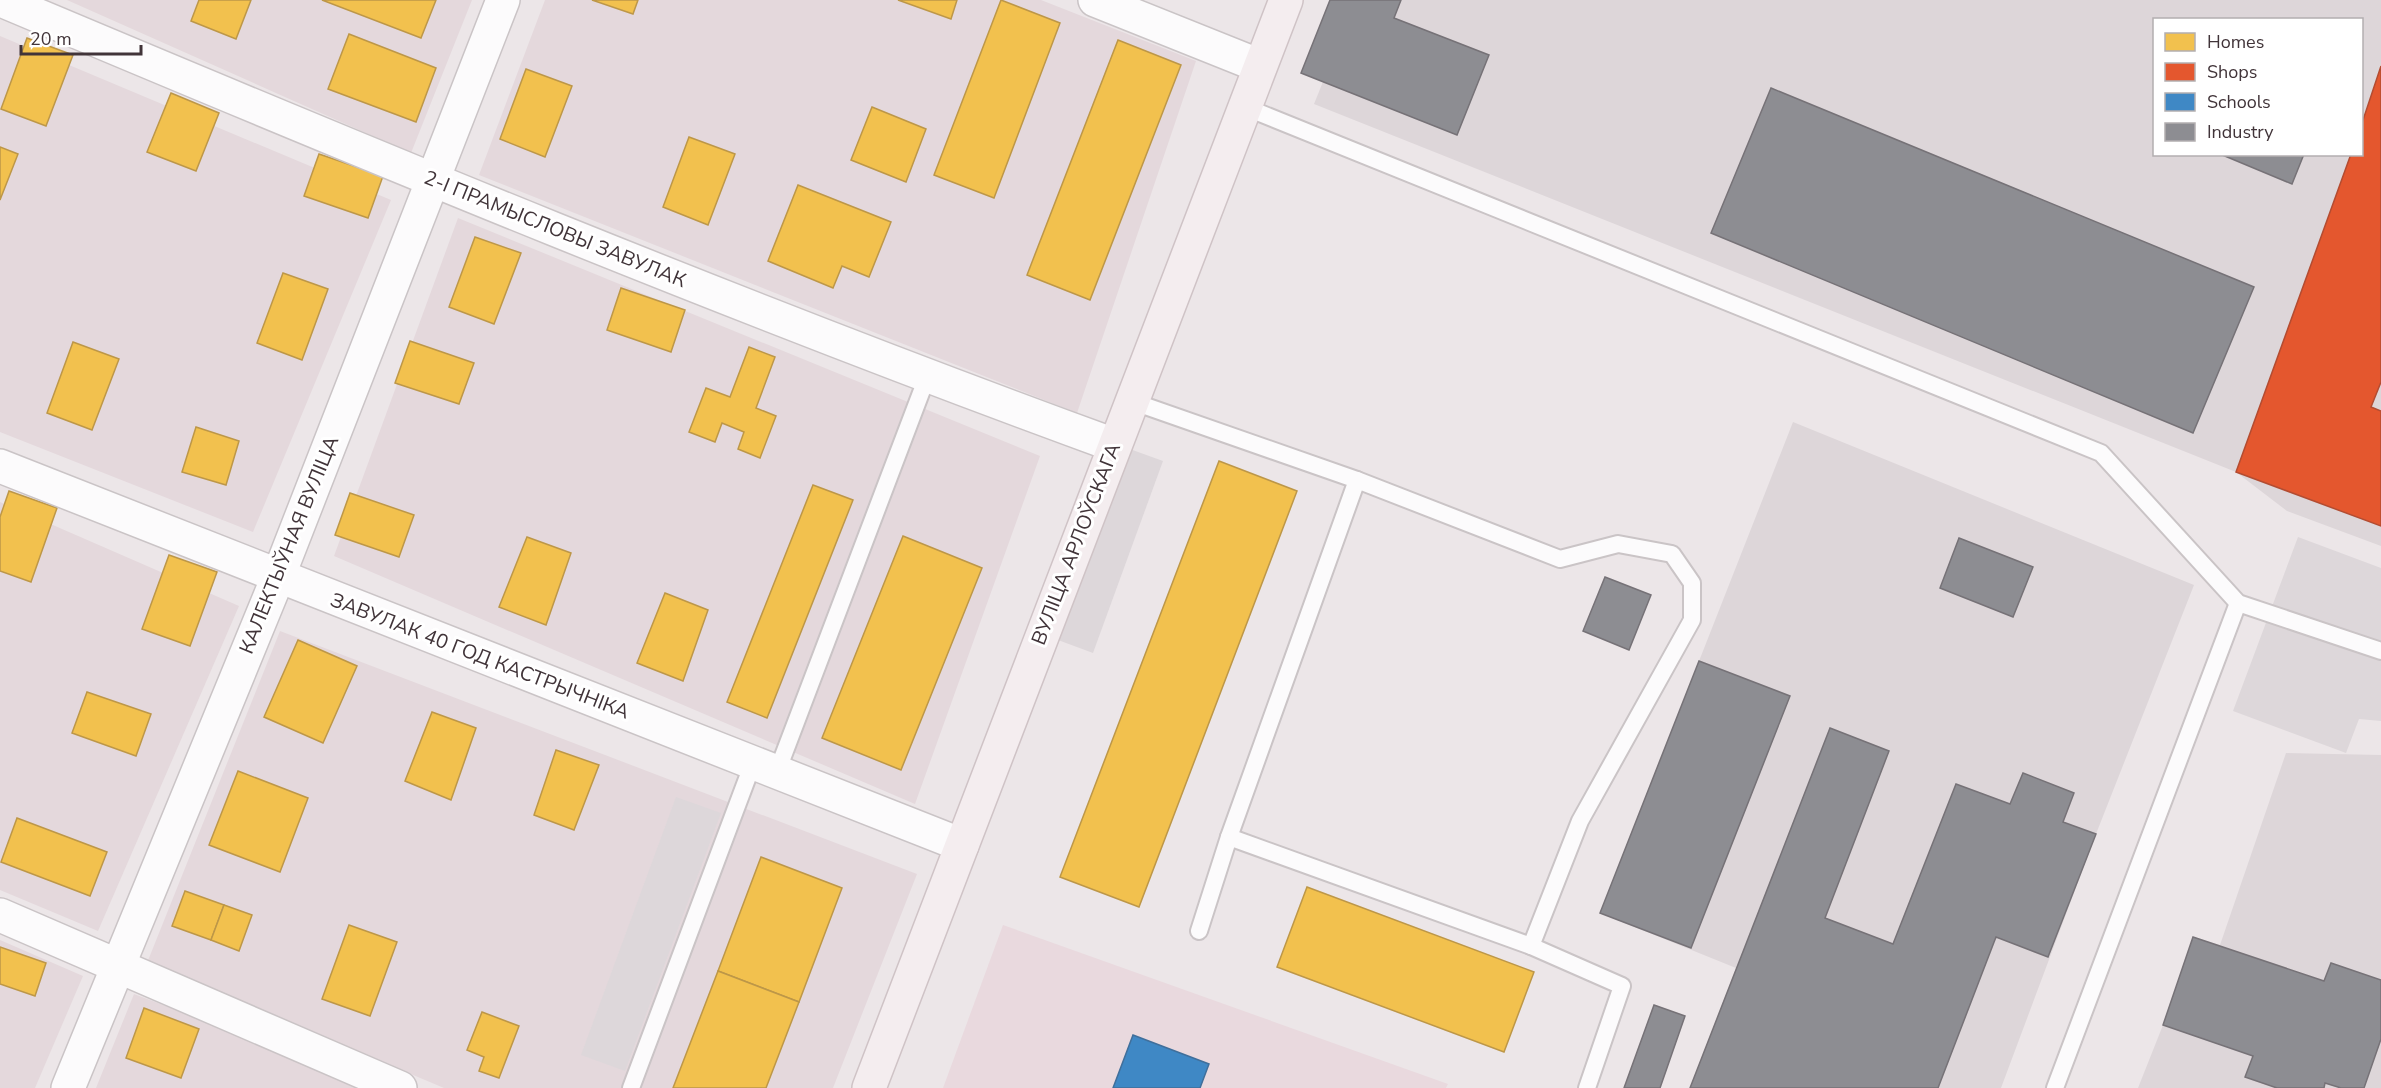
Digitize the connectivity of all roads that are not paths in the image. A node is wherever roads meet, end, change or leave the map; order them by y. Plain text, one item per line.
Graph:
1 (1, 0) edge
2 (503, 0) edge
3 (1095, 0) edge
4 (1286, 0) edge
5 (1260, 66) junction
6 (1245, 106) junction
7 (430, 180) junction
8 (927, 376) junction
9 (1131, 401) junction
10 (1114, 446) junction
11 (0, 466) edge
12 (1357, 480) junction
13 (278, 577) junction
14 (2238, 603) junction
15 (2381, 651) edge
16 (765, 768) junction
17 (1229, 837) junction
18 (962, 844) junction
19 (0, 915) edge
20 (1199, 932) dead end
21 (1531, 946) junction
22 (118, 965) junction
23 (68, 1088) edge
24 (400, 1088) edge
25 (631, 1088) edge
26 (869, 1088) edge
27 (1587, 1088) edge
28 (2055, 1088) edge

1 - 7 street, 2-І ПРАМЫСЛОВЫ ЗАВУЛАК
2 - 7 street, КАЛЕКТЫЎНАЯ ВУЛІЦА
3 - 5 street
4 - 5 street, ВУЛІЦА АРЛОЎСКАГА
5 - 6 street, ВУЛІЦА АРЛОЎСКАГА
6 - 9 street, ВУЛІЦА АРЛОЎСКАГА
6 - 14 lane
7 - 8 street, 2-І ПРАМЫСЛОВЫ ЗАВУЛАК
7 - 13 street, КАЛЕКТЫЎНАЯ ВУЛІЦА
8 - 10 street, 2-І ПРАМЫСЛОВЫ ЗАВУЛАК
8 - 16 lane
9 - 10 street, ВУЛІЦА АРЛОЎСКАГА
9 - 12 lane
10 - 18 street, ВУЛІЦА АРЛОЎСКАГА
11 - 13 street, ЗАВУЛАК 40 ГОД КАСТРЫЧНІКА
12 - 17 lane
12 - 21 lane
13 - 16 street, ЗАВУЛАК 40 ГОД КАСТРЫЧНІКА
13 - 22 street, КАЛЕКТЫЎНАЯ ВУЛІЦА
14 - 15 lane
14 - 28 lane
16 - 18 street, ЗАВУЛАК 40 ГОД КАСТРЫЧНІКА
16 - 25 lane
17 - 20 lane
17 - 21 lane
18 - 26 street, ВУЛІЦА АРЛОЎСКАГА
19 - 22 street
21 - 27 lane
22 - 23 street, КАЛЕКТЫЎНАЯ ВУЛІЦА
22 - 24 street

